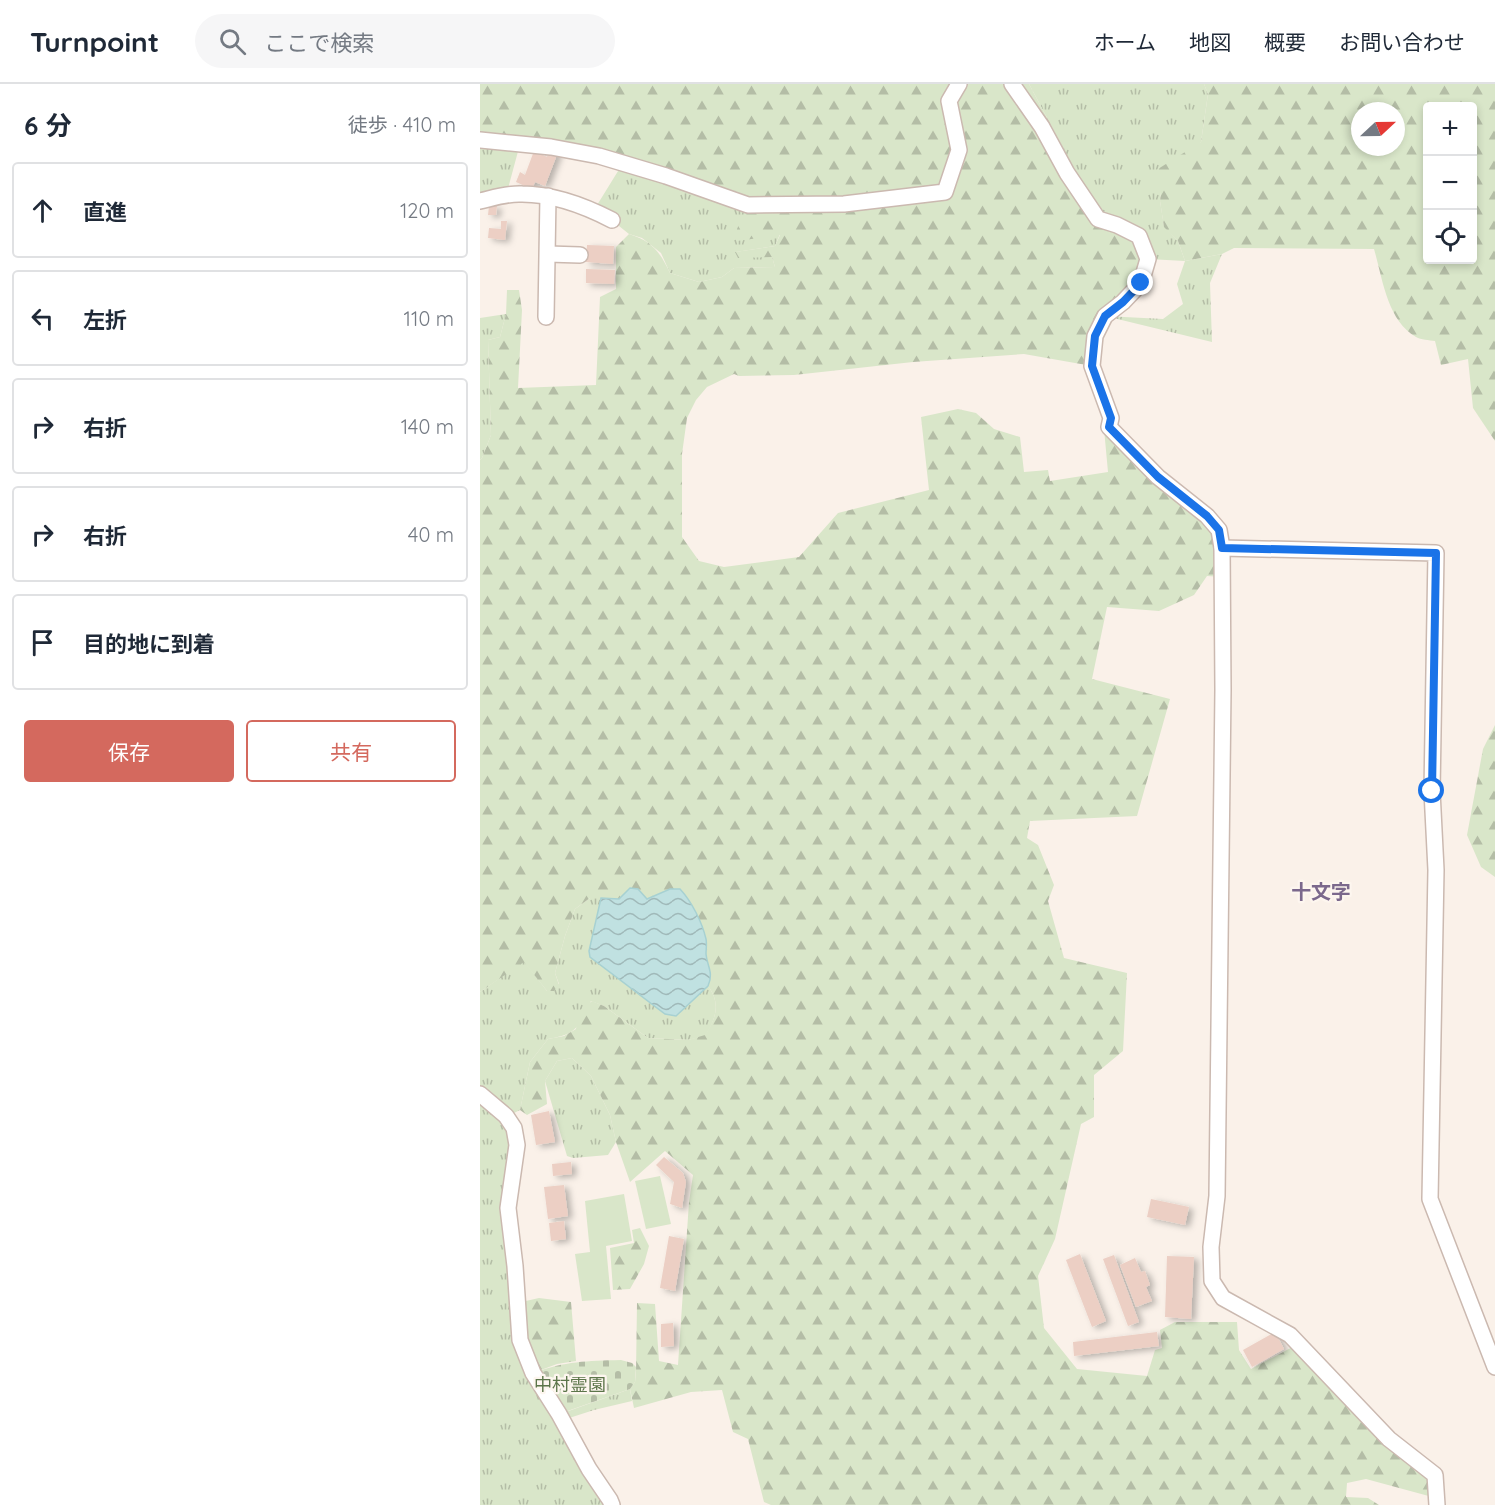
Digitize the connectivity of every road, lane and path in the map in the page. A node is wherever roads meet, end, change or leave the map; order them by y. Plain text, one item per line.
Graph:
1 (959, 84) edge
2 (1012, 84) edge
3 (480, 140) edge
4 (548, 196) junction
5 (480, 201) edge
6 (612, 220) dead end
7 (548, 254) junction
8 (580, 255) dead end
9 (546, 317) dead end
10 (1222, 548) junction
11 (480, 1094) edge
12 (1495, 1367) edge
13 (612, 1505) edge
14 (1437, 1505) edge

1 - 3 street
2 - 10 street
4 - 5 street
4 - 6 street
4 - 7 street
7 - 8 street
7 - 9 street
10 - 12 street
10 - 14 street
11 - 13 street

